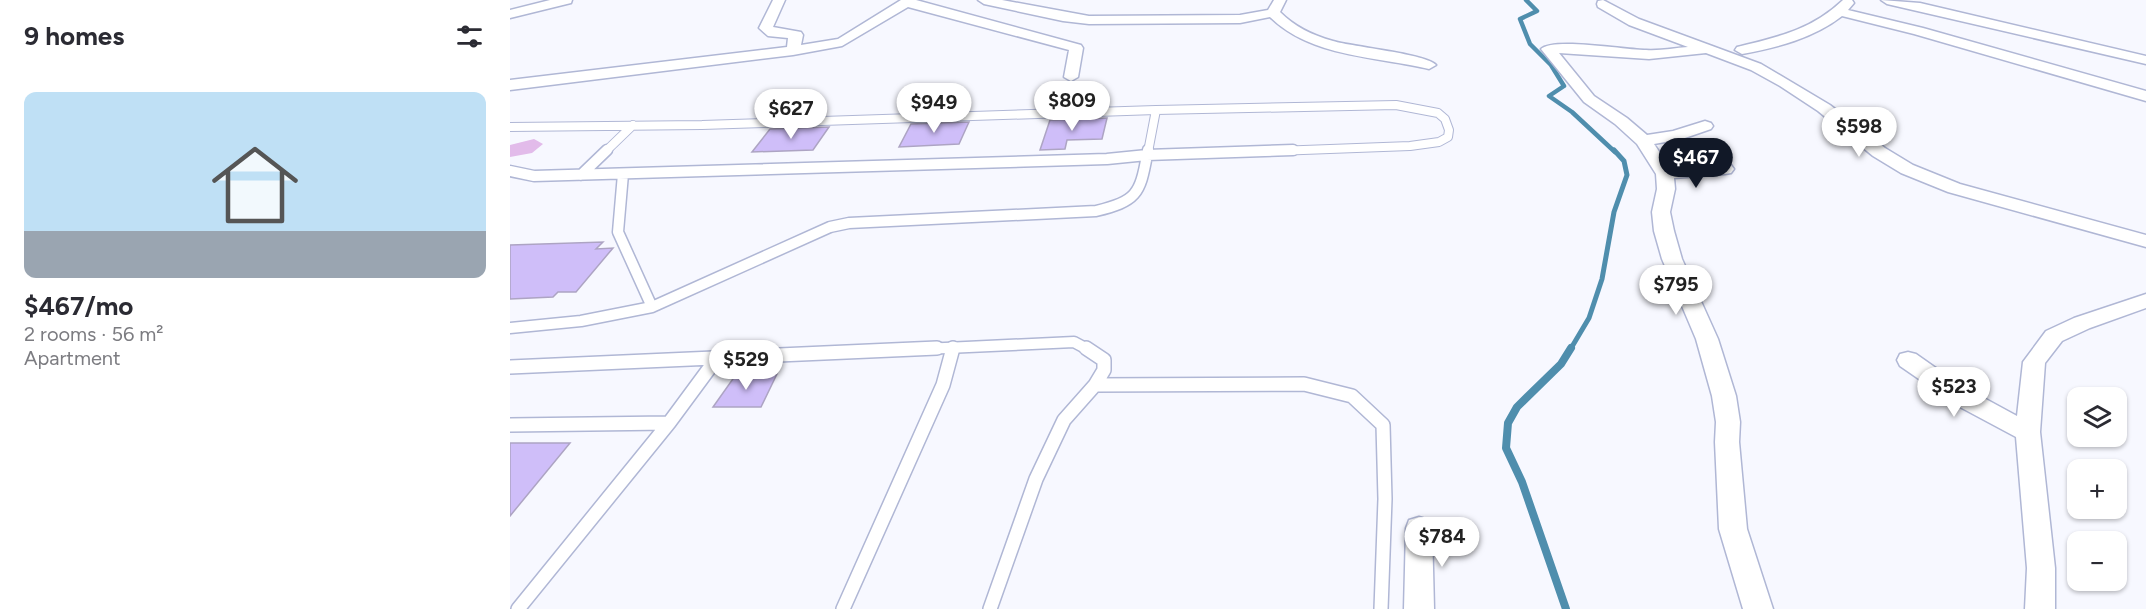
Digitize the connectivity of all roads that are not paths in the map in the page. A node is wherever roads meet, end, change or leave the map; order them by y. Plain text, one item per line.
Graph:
1 (566, 0) edge
2 (780, 0) edge
3 (984, 0) edge
4 (1280, 0) edge
5 (1851, 0) edge
6 (1887, 0) edge
7 (908, 1) edge
8 (1603, 4) dead end
9 (1840, 12) junction
10 (1273, 13) junction
11 (510, 14) edge
12 (1707, 49) junction
13 (1742, 50) dead end
14 (793, 51) junction
15 (2146, 60) edge
16 (1429, 65) dead end
17 (1071, 77) dead end
18 (510, 85) edge
19 (2146, 96) edge
20 (1156, 110) junction
21 (633, 125) junction
22 (1705, 126) dead end
23 (510, 127) edge
24 (1643, 141) junction
25 (1147, 154) junction
26 (1725, 169) dead end
27 (510, 171) edge
28 (623, 174) junction
29 (1665, 174) junction
30 (581, 175) junction
31 (2146, 241) edge
32 (2146, 301) edge
33 (652, 307) junction
34 (510, 328) edge
35 (953, 347) junction
36 (717, 358) junction
37 (1908, 360) dead end
38 (510, 367) edge
39 (1095, 385) junction
40 (669, 423) junction
41 (510, 425) edge
42 (2028, 432) junction
43 (1419, 528) dead end
44 (518, 609) edge
45 (843, 609) edge
46 (990, 609) edge
47 (1381, 609) edge
48 (1419, 609) edge
49 (1758, 609) edge
50 (2040, 609) edge

1 - 11 street
2 - 14 street
3 - 10 street
4 - 10 street
5 - 9 street
6 - 15 street
7 - 14 street
7 - 17 street
8 - 12 street
9 - 13 street
9 - 19 street
10 - 16 street
12 - 24 street
12 - 31 street
14 - 18 street
20 - 21 lane
20 - 25 lane
20 - 25 lane
21 - 23 lane
21 - 30 lane
22 - 24 street
24 - 29 street
25 - 28 lane
25 - 33 lane
26 - 29 street
27 - 30 lane
28 - 30 lane
28 - 33 lane
29 - 49 street
32 - 42 street
33 - 34 lane
35 - 36 lane
35 - 39 lane
35 - 45 lane
36 - 38 lane
36 - 40 lane
37 - 42 street
39 - 46 lane
39 - 47 lane
40 - 41 lane
40 - 44 lane
42 - 50 street
43 - 48 street

